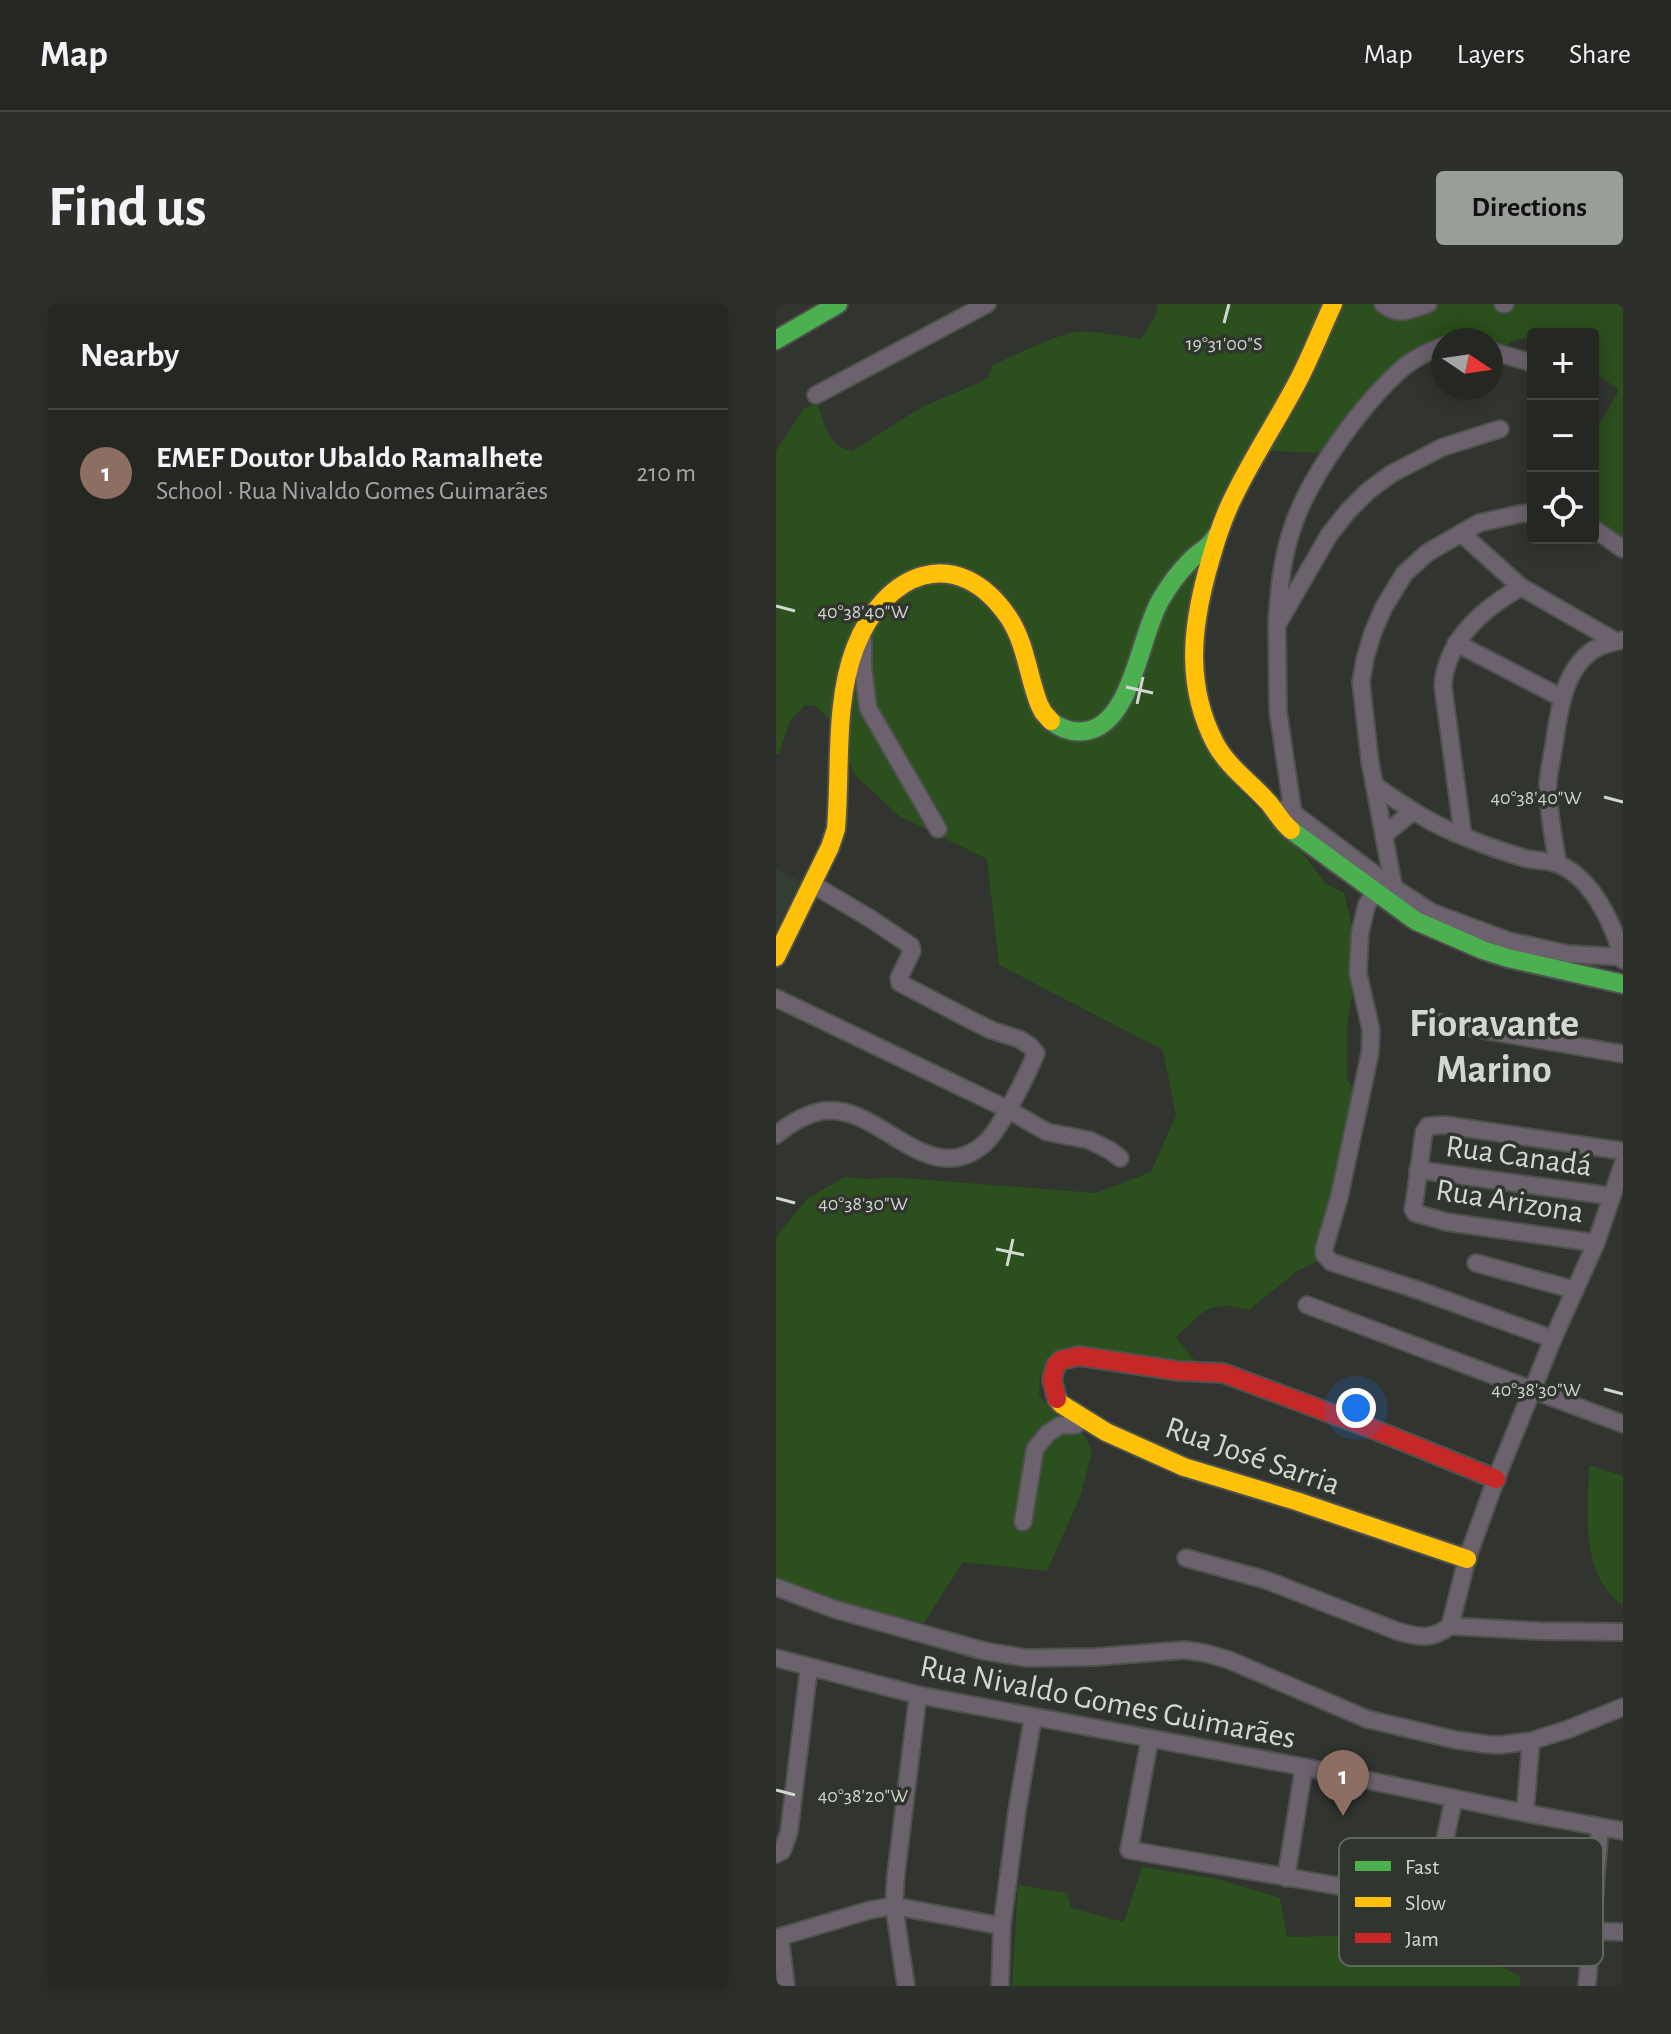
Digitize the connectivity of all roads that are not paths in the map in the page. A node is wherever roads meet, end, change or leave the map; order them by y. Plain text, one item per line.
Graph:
1 (838, 304) edge
2 (987, 304) edge
3 (1333, 304) edge
4 (1383, 304) edge
5 (1428, 304) edge
6 (776, 340) edge
7 (1431, 350) edge
8 (1503, 354) edge
9 (1527, 361) edge
10 (816, 395) dead end
11 (1500, 429) dead end
12 (1527, 513) edge
13 (1218, 531) junction
14 (1599, 532) edge
15 (1461, 533) junction
16 (1623, 549) edge
17 (1521, 587) junction
18 (1277, 625) junction
19 (863, 628) junction
20 (1619, 641) edge
21 (1456, 643) junction
22 (1562, 698) junction
23 (1374, 785) junction
24 (1413, 811) junction
25 (1290, 820) junction
26 (938, 829) dead end
27 (1384, 835) junction
28 (1463, 836) junction
29 (1558, 864) junction
30 (812, 884) junction
31 (1385, 888) junction
32 (776, 957) edge
33 (1623, 959) edge
34 (1623, 984) edge
35 (776, 998) edge
36 (1419, 1019) dead end
37 (1623, 1054) edge
38 (1007, 1109) junction
39 (776, 1135) edge
40 (1623, 1151) edge
41 (1120, 1158) dead end
42 (1623, 1164) edge
43 (1418, 1170) junction
44 (1611, 1196) junction
45 (1596, 1243) junction
46 (1476, 1263) dead end
47 (1575, 1290) junction
48 (1307, 1305) dead end
49 (1553, 1339) junction
50 (1533, 1390) junction
51 (1083, 1418) junction
52 (1623, 1424) edge
53 (1496, 1479) junction
54 (1023, 1522) dead end
55 (1186, 1558) dead end
56 (1467, 1559) junction
57 (776, 1587) edge
58 (1450, 1626) junction
59 (1623, 1632) edge
60 (776, 1658) edge
61 (809, 1667) junction
62 (918, 1695) junction
63 (1623, 1707) edge
64 (1033, 1717) junction
65 (1150, 1738) junction
66 (1531, 1741) junction
67 (1304, 1767) junction
68 (1454, 1798) junction
69 (1525, 1813) junction
70 (1600, 1827) junction
71 (1623, 1831) edge
72 (1445, 1838) edge
73 (1599, 1838) edge
74 (779, 1853) edge
75 (1286, 1878) junction
76 (1339, 1887) edge
77 (894, 1906) junction
78 (1002, 1926) junction
79 (1623, 1932) edge
80 (1603, 1934) edge
81 (778, 1938) edge
82 (1589, 1966) edge
83 (786, 1986) edge
84 (906, 1986) edge
85 (1000, 1986) edge
86 (1587, 1986) edge

1 - 6 street
2 - 10 street
3 - 13 street
4 - 5 street
7 - 18 street
8 - 9 street
11 - 18 street
12 - 15 street
13 - 19 street
13 - 25 street
14 - 16 street
15 - 17 street
15 - 23 street
17 - 20 street
17 - 21 street
18 - 25 street
19 - 26 street
19 - 30 street
20 - 22 street
21 - 22 street
21 - 28 street
22 - 29 street
23 - 24 street
23 - 27 street
24 - 27 street
24 - 28 street
25 - 31 street
27 - 31 street
28 - 29 street
29 - 33 street
30 - 32 street
30 - 38 street
31 - 33 street
31 - 34 street
31 - 49 street
35 - 38 street
36 - 37 street
38 - 39 street
38 - 41 street
40 - 43 street
42 - 44 street
43 - 44 street, Rua Canadá
43 - 45 street, Rua Arizona
44 - 45 street
45 - 47 street
46 - 47 street
47 - 49 street
48 - 50 street
49 - 50 street
50 - 52 street
50 - 53 street
51 - 53 street, Rua José Sarria
51 - 54 street
51 - 56 street, Rua José Sarria
53 - 56 street
55 - 58 street
56 - 58 street
57 - 66 street
58 - 59 street
60 - 61 street, Rua Nivaldo Gomes Guimarães
61 - 62 street, Rua Nivaldo Gomes Guimarães
61 - 74 street
62 - 64 street, Rua Nivaldo Gomes Guimarães
62 - 77 street
63 - 66 street
64 - 65 street, Rua Nivaldo Gomes Guimarães
64 - 78 street
65 - 67 street, Rua Nivaldo Gomes Guimarães
65 - 75 street
66 - 69 street
67 - 68 street, Rua Nivaldo Gomes Guimarães
67 - 75 street
68 - 69 street, Rua Nivaldo Gomes Guimarães
68 - 72 street
69 - 70 street, Rua Nivaldo Gomes Guimarães
70 - 71 street, Rua Nivaldo Gomes Guimarães
70 - 73 street
75 - 76 street
77 - 78 street
77 - 81 street
77 - 84 street
78 - 85 street
79 - 80 street
81 - 83 street
82 - 86 street

